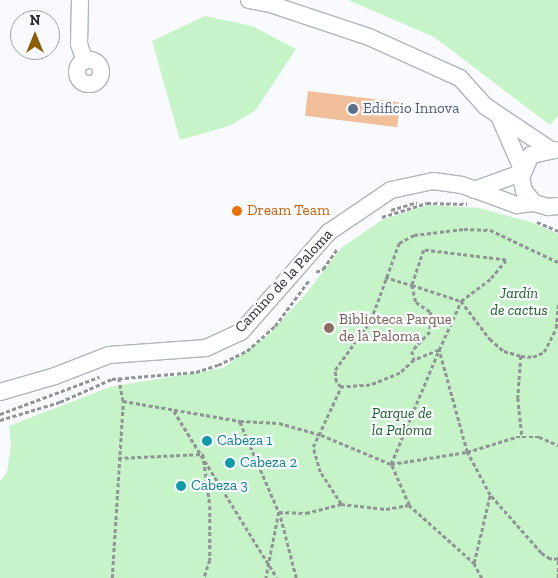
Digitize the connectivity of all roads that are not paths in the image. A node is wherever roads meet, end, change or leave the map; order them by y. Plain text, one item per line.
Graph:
1 (80, 0) edge
2 (249, 0) edge
3 (85, 61) dead end
4 (499, 116) junction
5 (554, 150) edge
6 (522, 171) junction
7 (472, 197) junction
8 (550, 207) edge
9 (0, 392) edge

1 - 3 street
2 - 4 street
4 - 5 street
4 - 6 street
5 - 6 street
6 - 7 street
6 - 8 street
7 - 8 street, Camino de la Paloma
7 - 9 street, Camino de la Paloma

